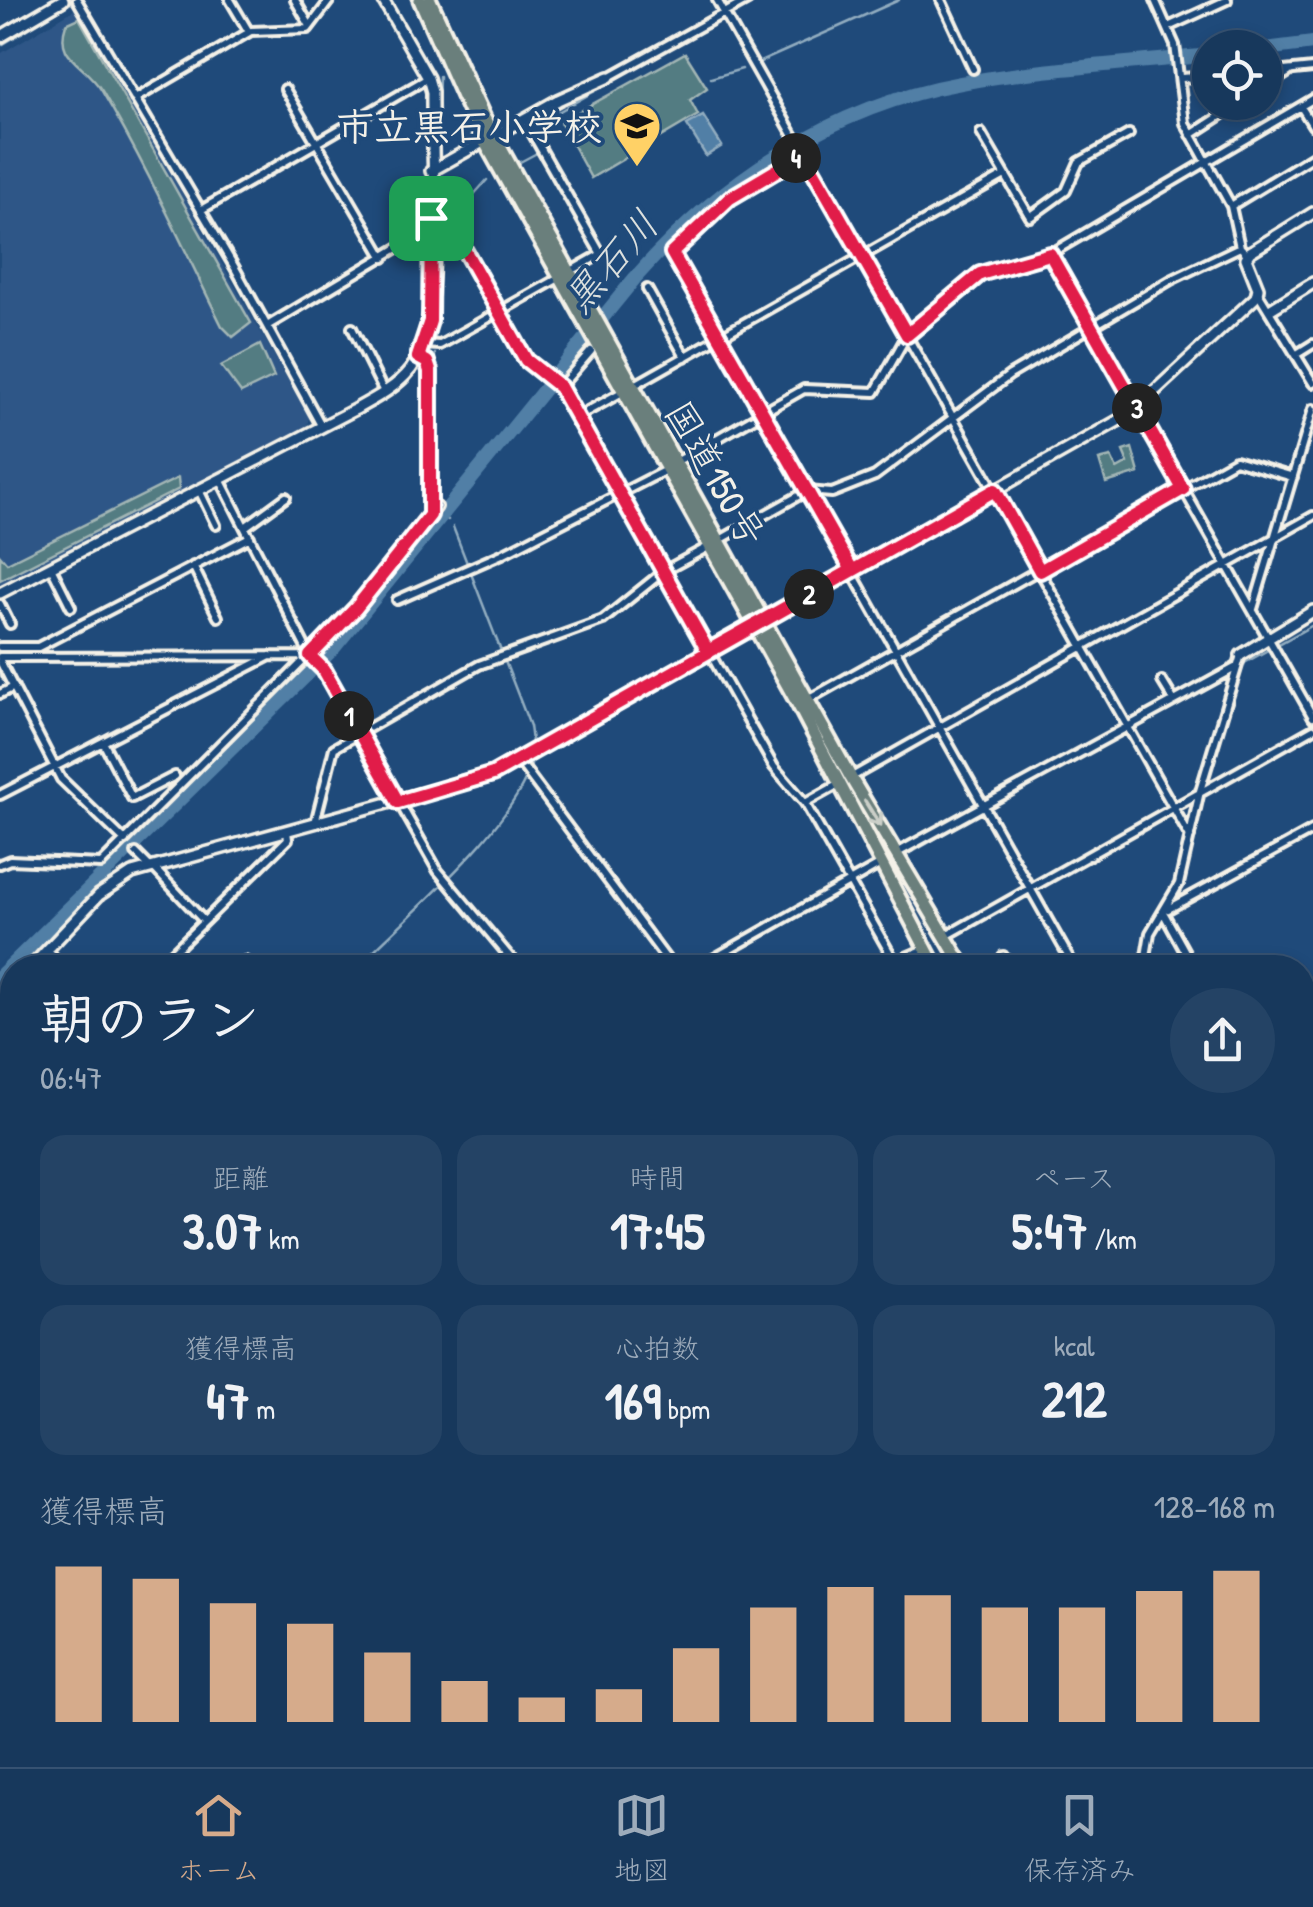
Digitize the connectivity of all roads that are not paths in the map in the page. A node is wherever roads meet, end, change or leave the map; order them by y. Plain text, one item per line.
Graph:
1 (63, 0) edge
2 (76, 0) edge
3 (230, 0) edge
4 (295, 0) edge
5 (330, 0) edge
6 (383, 0) edge
7 (718, 0) edge
8 (748, 0) edge
9 (942, 0) edge
10 (1155, 0) edge
11 (1227, 0) edge
12 (431, 1) edge
13 (724, 11) junction
14 (310, 26) junction
15 (1168, 28) junction
16 (249, 32) junction
17 (0, 36) edge
18 (1313, 68) edge
19 (973, 69) dead end
20 (1282, 72) edge
21 (1290, 72) junction
22 (608, 77) joint
23 (1192, 77) edge
24 (1282, 77) edge
25 (428, 78) junction
26 (1182, 78) junction
27 (285, 89) dead end
28 (135, 99) junction
29 (1313, 99) edge
30 (1301, 106) junction
31 (524, 119) junction
32 (1214, 120) edge
33 (1313, 126) edge
34 (981, 133) dead end
35 (1129, 134) dead end
36 (1191, 135) junction
37 (490, 137) junction
38 (316, 143) junction
39 (803, 152) junction
40 (1313, 156) edge
41 (1208, 164) junction
42 (431, 172) junction
43 (1005, 175) junction
44 (1231, 206) junction
45 (201, 210) junction
46 (1313, 212) edge
47 (431, 224) junction
48 (1244, 251) junction
49 (1050, 254) junction
50 (862, 256) junction
51 (384, 258) junction
52 (566, 274) junction
53 (1313, 283) edge
54 (647, 289) dead end
55 (1258, 293) junction
56 (1271, 309) junction
57 (499, 312) junction
58 (267, 326) junction
59 (352, 328) dead end
60 (1094, 330) junction
61 (907, 335) junction
62 (720, 337) junction
63 (596, 341) junction
64 (424, 344) junction
65 (1313, 344) edge
66 (1297, 354) junction
67 (418, 357) junction
68 (685, 357) junction
69 (1313, 384) edge
70 (560, 387) junction
71 (628, 389) junction
72 (384, 392) junction
73 (1138, 408) junction
74 (1313, 409) edge
75 (764, 413) junction
76 (577, 416) junction
77 (952, 417) junction
78 (322, 426) junction
79 (672, 466) junction
80 (1293, 477) junction
81 (220, 479) junction
82 (1183, 489) junction
83 (199, 490) junction
84 (995, 490) junction
85 (807, 491) junction
86 (620, 494) junction
87 (286, 497) dead end
88 (1313, 516) edge
89 (216, 525) dead end
90 (244, 527) junction
91 (250, 537) junction
92 (1274, 538) junction
93 (715, 543) junction
94 (1227, 565) junction
95 (194, 566) junction
96 (51, 567) junction
97 (852, 570) junction
98 (664, 571) junction
99 (1040, 571) junction
100 (0, 593) edge
101 (397, 600) dead end
102 (0, 604) edge
103 (70, 607) dead end
104 (1253, 610) junction
105 (1313, 611) edge
106 (218, 617) dead end
107 (759, 622) junction
108 (10, 624) dead end
109 (1272, 644) junction
110 (0, 647) edge
111 (1082, 647) junction
112 (708, 651) junction
113 (896, 651) junction
114 (1241, 654) joint
115 (272, 656) junction
116 (310, 656) junction
117 (0, 659) edge
118 (1236, 668) junction
119 (1162, 681) dead end
120 (14, 688) junction
121 (0, 694) edge
122 (810, 699) junction
123 (1173, 699) junction
124 (1313, 717) edge
125 (1128, 725) junction
126 (940, 728) junction
127 (1313, 729) edge
128 (359, 734) junction
129 (103, 742) junction
130 (518, 760) junction
131 (55, 767) junction
132 (175, 776) dead end
133 (846, 781) junction
134 (1200, 791) junction
135 (0, 796) edge
136 (398, 802) junction
137 (805, 804) junction
138 (984, 806) junction
139 (1173, 807) junction
140 (315, 824) junction
141 (1313, 830) edge
142 (286, 832) junction
143 (1190, 837) junction
144 (124, 841) junction
145 (898, 852) junction
146 (136, 853) dead end
147 (0, 864) edge
148 (880, 864) junction
149 (152, 868) junction
150 (851, 884) junction
151 (1030, 888) junction
152 (1166, 912) junction
153 (204, 921) junction
154 (946, 936) junction
155 (925, 949) junction
156 (47, 950) junction
157 (42, 955) edge
158 (52, 955) edge
159 (170, 955) edge
160 (507, 955) edge
161 (663, 955) edge
162 (721, 955) edge
163 (889, 955) edge
164 (913, 955) edge
165 (928, 955) edge
166 (957, 955) edge
167 (1068, 955) edge
168 (1146, 955) edge
169 (1188, 955) edge

1 - 17 street
2 - 28 street
3 - 16 street
4 - 14 street
5 - 14 street
6 - 25 street
7 - 13 street
8 - 13 street
9 - 19 street
10 - 15 street
11 - 15 street
12 - 37 highway, 国道150号
13 - 22 street
13 - 39 street
14 - 16 street
15 - 26 street
16 - 28 street
18 - 21 street
20 - 21 street
21 - 24 street
22 - 31 street
23 - 26 street
25 - 38 street
25 - 42 street
26 - 36 street
27 - 38 street
28 - 45 street
29 - 30 street
30 - 33 street
30 - 41 street
31 - 37 street
31 - 52 street
32 - 36 street
34 - 43 street
35 - 43 street
36 - 41 street
37 - 42 street
37 - 52 highway, 国道150号
38 - 45 street
38 - 51 street
39 - 50 street
39 - 62 street
40 - 44 street
41 - 44 street
41 - 49 street
42 - 47 street
43 - 50 street
44 - 48 street
45 - 58 street
46 - 48 street
47 - 51 street
47 - 57 street
47 - 64 street
48 - 55 street
48 - 60 street
49 - 60 street
49 - 61 street
50 - 61 street
50 - 62 street
51 - 58 street
52 - 57 street
52 - 63 highway, 国道150号
53 - 56 street
54 - 68 street
55 - 56 street
55 - 73 street
56 - 66 street
57 - 64 street
57 - 70 street
58 - 78 street
59 - 72 street
60 - 73 street
60 - 77 street
61 - 75 street
61 - 77 street
62 - 68 street
62 - 75 street
63 - 70 street
63 - 71 highway, 国道150号
64 - 67 street
65 - 66 street
66 - 69 street
67 - 72 street
67 - 116 street
68 - 71 street
70 - 76 street
71 - 76 street
71 - 79 highway, 国道150号
72 - 78 street
73 - 82 street
73 - 84 street
74 - 80 street
75 - 79 street
75 - 85 street
76 - 86 street
77 - 84 street
77 - 85 street
78 - 81 street
79 - 86 street
79 - 93 highway, 国道150号
80 - 82 street
80 - 92 street
81 - 83 street
81 - 90 street
82 - 94 street
82 - 99 street
83 - 89 street
83 - 96 street
84 - 97 street
84 - 99 street
85 - 93 street
85 - 97 street
86 - 98 street
86 - 101 street
87 - 90 street
88 - 92 street
90 - 91 street
91 - 95 street
91 - 116 street
92 - 94 street
92 - 104 street
93 - 98 street
93 - 107 highway, 国道150号
94 - 104 street
94 - 111 street
95 - 106 street
95 - 110 street
96 - 100 street
96 - 103 street
97 - 107 street
97 - 113 street
98 - 112 street
98 - 128 street
99 - 111 street
99 - 113 street
102 - 108 street
104 - 109 street
105 - 109 street
107 - 112 street
107 - 122 highway, 国道150号
107 - 133 highway, 国道150号
109 - 114 street
109 - 124 street
111 - 125 street
111 - 126 street
112 - 130 street
112 - 137 street
113 - 122 street
113 - 126 street
114 - 118 street
115 - 116 street
115 - 117 street
115 - 129 street
116 - 128 street
116 - 144 street
117 - 120 street
118 - 123 street
118 - 134 street
119 - 123 street
120 - 121 street
120 - 131 street
122 - 133 highway, 国道150号
123 - 125 street
125 - 138 street
125 - 139 street
126 - 133 street
126 - 138 street
127 - 134 street
128 - 136 street
128 - 140 street
129 - 131 street
129 - 132 street
130 - 136 street
130 - 161 street
131 - 135 street
131 - 144 street
133 - 137 street
133 -> 145 highway, 国道150号
133 - 148 highway, 国道150号
134 - 139 street
134 - 143 street
136 - 140 street
136 - 160 street
137 - 150 street
138 - 145 street
138 - 151 street
139 - 143 street
139 - 151 street
140 - 142 street
141 - 152 street
142 - 149 street
142 - 153 street
143 - 152 street
144 - 147 street
145 - 154 highway, 国道150号
146 - 149 street
148 - 150 street
148 - 155 highway, 国道150号
149 - 153 street
149 - 156 street
150 - 162 street
150 - 163 street
151 - 154 street
151 - 167 street
152 - 168 street
152 - 169 street
153 - 159 street
154 - 166 highway, 国道150号
155 - 164 street
155 - 165 highway, 国道150号
156 - 157 street
156 - 158 street

